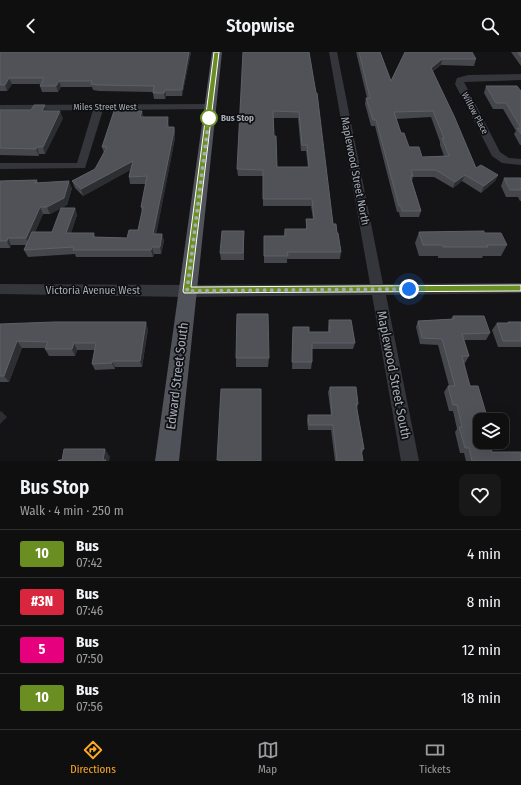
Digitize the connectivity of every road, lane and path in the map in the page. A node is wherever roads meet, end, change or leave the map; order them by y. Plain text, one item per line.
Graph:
1 (217, 52) edge
2 (333, 52) edge
3 (521, 77) edge
4 (99, 107) junction
5 (211, 107) junction
6 (0, 108) edge
7 (521, 162) edge
8 (0, 166) edge
9 (521, 288) edge
10 (0, 290) edge
11 (378, 290) junction
12 (187, 291) junction
13 (167, 461) edge
14 (410, 461) edge

1 - 5 main road, Edward Street South
2 - 11 street, Maplewood Street North
3 - 7 street, Willow Place
4 - 5 street, Miles Street West
4 - 6 street, Miles Street West
4 - 8 street
5 - 12 main road, Edward Street South
9 - 11 street, Victoria Avenue West
10 - 12 street, Victoria Avenue West
11 - 12 street, Victoria Avenue West
11 - 14 street, Maplewood Street South
12 - 13 main road, Edward Street South

